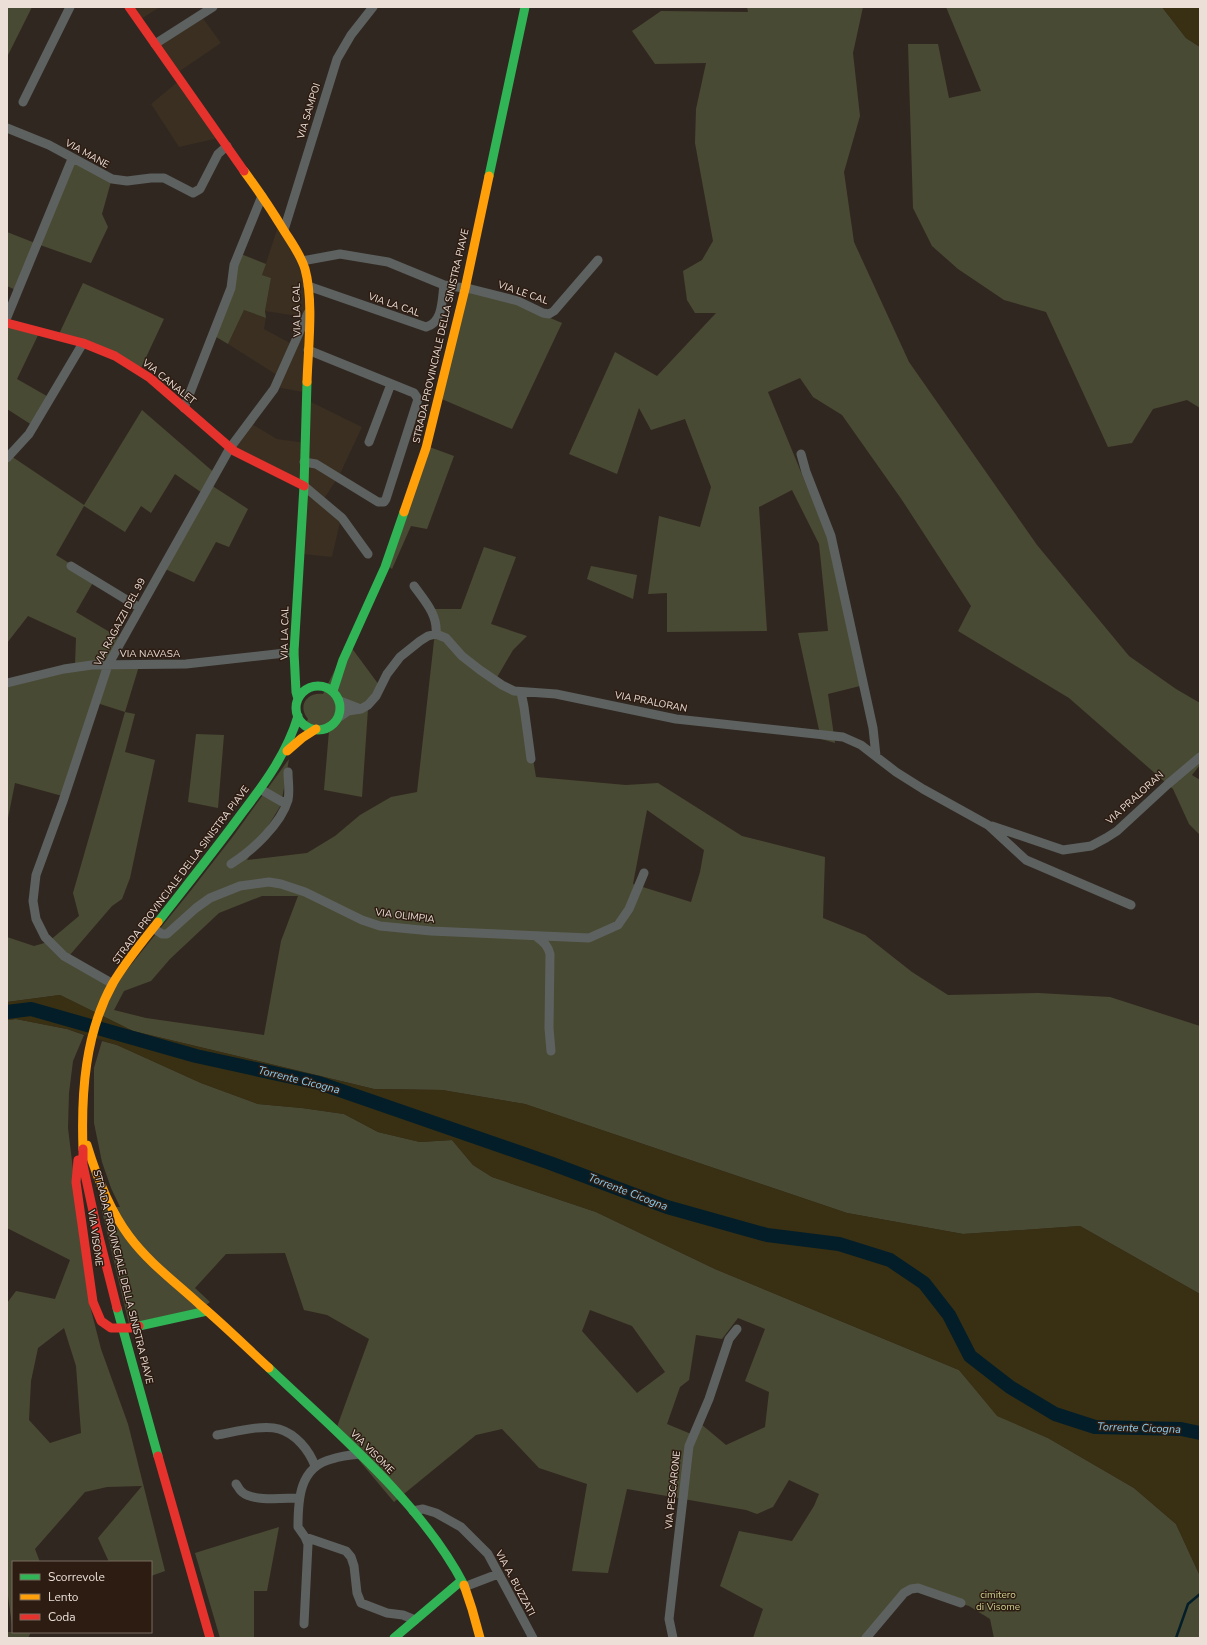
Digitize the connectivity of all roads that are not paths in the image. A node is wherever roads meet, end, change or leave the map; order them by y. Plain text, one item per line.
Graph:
1 (70, 7) edge
2 (129, 7) edge
3 (213, 7) edge
4 (373, 7) edge
5 (525, 7) edge
6 (155, 44) junction
7 (23, 102) dead end
8 (7, 128) edge
9 (227, 146) junction
10 (72, 159) junction
11 (262, 196) junction
12 (284, 230) junction
13 (598, 260) dead end
14 (302, 261) junction
15 (444, 285) junction
16 (308, 286) junction
17 (465, 289) junction
18 (309, 310) junction
19 (7, 316) edge
20 (7, 323) edge
21 (83, 343) junction
22 (308, 350) junction
23 (391, 384) junction
24 (184, 408) junction
25 (369, 442) dead end
26 (230, 448) junction
27 (801, 454) dead end
28 (7, 458) edge
29 (304, 462) junction
30 (304, 486) junction
31 (368, 554) dead end
32 (71, 566) dead end
33 (414, 586) dead end
34 (140, 608) junction
35 (436, 634) junction
36 (294, 652) junction
37 (343, 660) junction
38 (108, 665) junction
39 (295, 667) junction
40 (7, 683) edge
41 (315, 686) junction
42 (333, 691) junction
43 (521, 692) junction
44 (298, 699) junction
45 (340, 701) junction
46 (361, 709) junction
47 (298, 716) junction
48 (338, 718) junction
49 (316, 730) junction
50 (876, 756) junction
51 (281, 757) junction
52 (1200, 757) edge
53 (531, 759) dead end
54 (288, 772) dead end
55 (260, 789) junction
56 (286, 804) junction
57 (988, 825) junction
58 (231, 864) dead end
59 (644, 873) dead end
60 (1131, 905) dead end
61 (153, 928) junction
62 (537, 937) junction
63 (114, 984) junction
64 (551, 1051) dead end
65 (82, 1128) junction
66 (207, 1310) junction
67 (737, 1329) dead end
68 (217, 1434) dead end
69 (360, 1454) junction
70 (315, 1466) junction
71 (236, 1484) dead end
72 (299, 1498) junction
73 (413, 1511) junction
74 (305, 1537) junction
75 (498, 1574) junction
76 (463, 1584) junction
77 (961, 1603) dead end
78 (415, 1620) junction
79 (304, 1624) dead end
80 (210, 1638) edge
81 (394, 1638) edge
82 (480, 1638) edge
83 (533, 1638) edge
84 (673, 1638) edge
85 (866, 1638) edge

1 - 7 street
2 - 6 street, VIA LA CAL
3 - 6 street
4 - 12 street, VIA SAMPOI
5 - 17 street, STRADA PROVINCIALE DELLA SINISTRA PIAVE
6 - 9 street, VIA LA CAL
8 - 10 street, VIA MANE
9 - 10 street, VIA MANE
9 - 11 street, VIA LA CAL
10 - 19 street
11 - 12 street, VIA LA CAL
11 - 24 street
12 - 14 street, VIA LA CAL
13 - 17 street, VIA LE CAL
14 - 15 street
14 - 16 street, VIA LA CAL
15 - 16 street, VIA LA CAL
15 - 17 street
16 - 18 street, VIA LA CAL
17 - 37 street, STRADA PROVINCIALE DELLA SINISTRA PIAVE
18 - 22 street, VIA LA CAL
18 - 26 street, VIA RAGAZZI DEL 99
20 - 21 street, VIA CANALET
21 - 24 street, VIA CANALET
21 - 28 street
22 - 23 street
22 - 29 street, VIA LA CAL
23 - 25 street
23 - 29 street
24 - 26 street, VIA CANALET
26 - 30 street, VIA CANALET
26 - 34 street, VIA RAGAZZI DEL 99
27 - 50 street
29 - 30 street, VIA LA CAL
30 - 31 street
30 - 36 street, VIA LA CAL
32 - 34 street
33 - 35 street
34 - 38 street, VIA RAGAZZI DEL 99
35 - 43 street, VIA PRALORAN
35 - 46 street
36 - 38 street, VIA NAVASA
36 - 39 street, VIA LA CAL
37 - 41 street
37 - 42 street
38 - 40 street, VIA NAVASA
38 - 63 street, VIA RAGAZZI DEL 99
39 - 41 street, VIA LA CAL
39 - 44 street, VIA LA CAL
41 - 42 street
41 - 44 street
42 - 45 street
43 - 50 street, VIA PRALORAN
43 - 53 street
44 - 47 street
45 - 46 street
45 - 48 street
46 - 48 street
47 - 49 street
47 - 51 street
48 - 49 street
49 - 51 street
50 - 57 street, VIA PRALORAN
51 - 55 street, STRADA PROVINCIALE DELLA SINISTRA PIAVE
52 - 57 street, VIA PRALORAN
54 - 56 street
55 - 56 street
55 - 61 street, STRADA PROVINCIALE DELLA SINISTRA PIAVE
56 - 58 street
57 - 60 street, VIA PRALORAN
59 - 62 street
61 - 62 street, VIA OLIMPIA
61 - 63 street, STRADA PROVINCIALE DELLA SINISTRA PIAVE
62 - 64 street
63 - 65 street, STRADA PROVINCIALE DELLA SINISTRA PIAVE
65 - 66 street, VIA VISOME
65 - 66 street, VIA VISOME
65 - 80 street, STRADA PROVINCIALE DELLA SINISTRA PIAVE
66 - 69 street, VIA VISOME
67 - 84 street, VIA PESCARONE
68 - 70 street
69 - 70 street
69 - 73 street, VIA VISOME
70 - 72 street
71 - 72 street
72 - 74 street
73 - 75 street, VIA A. BUZZATI
73 - 76 street, VIA VISOME
74 - 78 street
74 - 79 street
75 - 76 street
75 - 83 street, VIA A. BUZZATI
76 - 78 street
76 - 82 street, VIA VISOME
77 - 85 street
78 - 81 street

